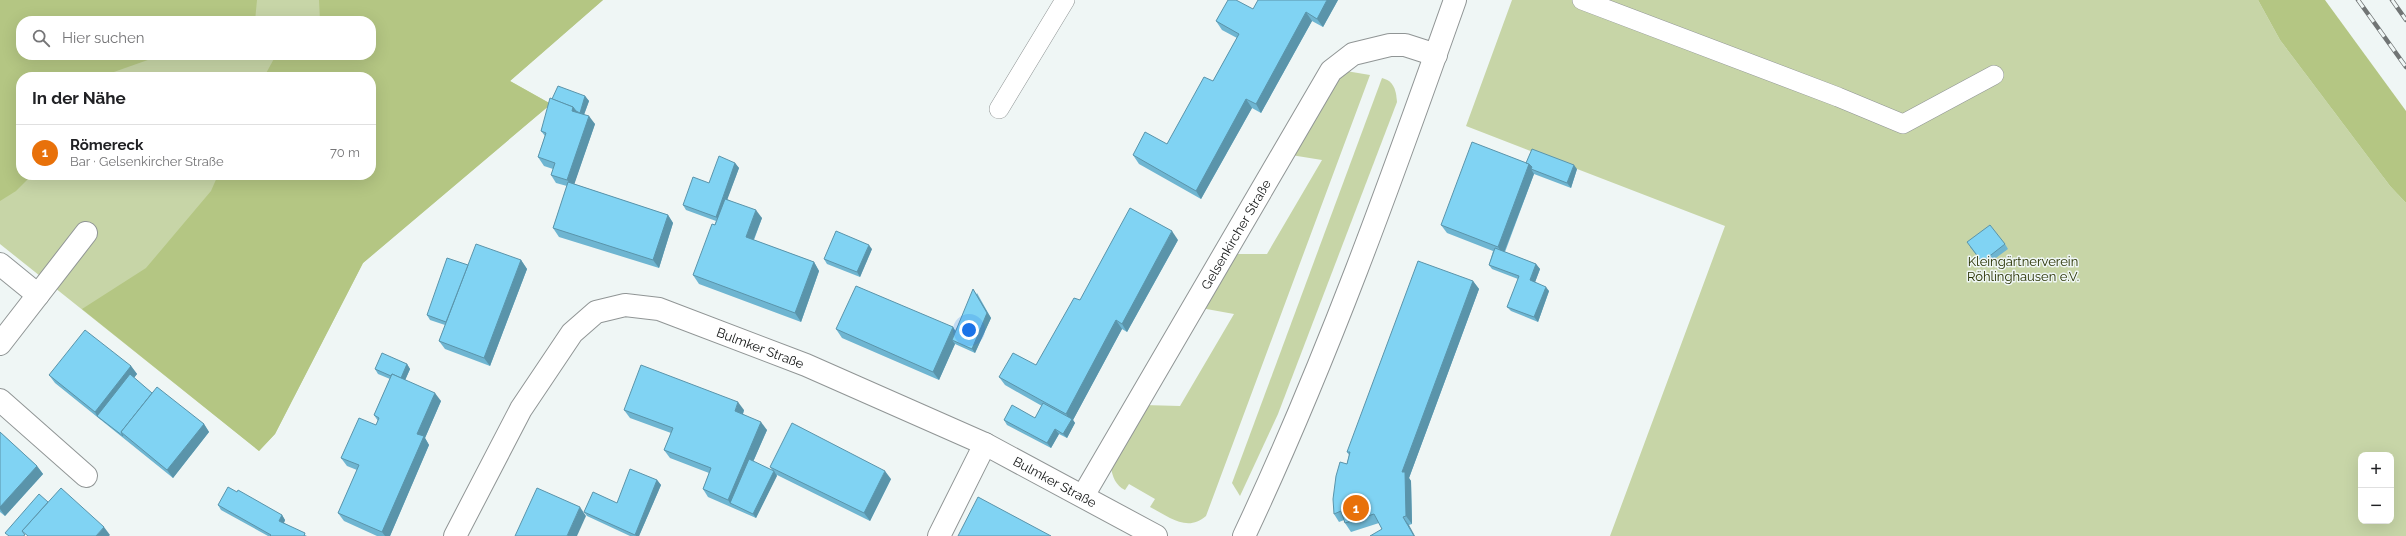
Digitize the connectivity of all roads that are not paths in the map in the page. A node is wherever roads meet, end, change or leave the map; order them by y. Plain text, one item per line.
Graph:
1 (1065, 0) edge
2 (1455, 0) edge
3 (1582, 0) edge
4 (1436, 55) junction
5 (1994, 75) dead end
6 (999, 109) dead end
7 (86, 233) dead end
8 (0, 264) edge
9 (38, 294) junction
10 (0, 344) edge
11 (0, 400) edge
12 (985, 444) junction
13 (86, 476) dead end
14 (1083, 496) junction
15 (455, 536) edge
16 (939, 536) edge
17 (1156, 536) edge
18 (1244, 536) edge

1 - 6 lane
2 - 4 street
3 - 5 lane
4 - 14 street, Gelsenkircher Straße
4 - 18 street
7 - 9 street
8 - 9 street
9 - 10 street
11 - 13 street
12 - 14 street, Bulmker Straße
12 - 15 street, Bulmker Straße
12 - 16 street
14 - 17 street, Bulmker Straße

